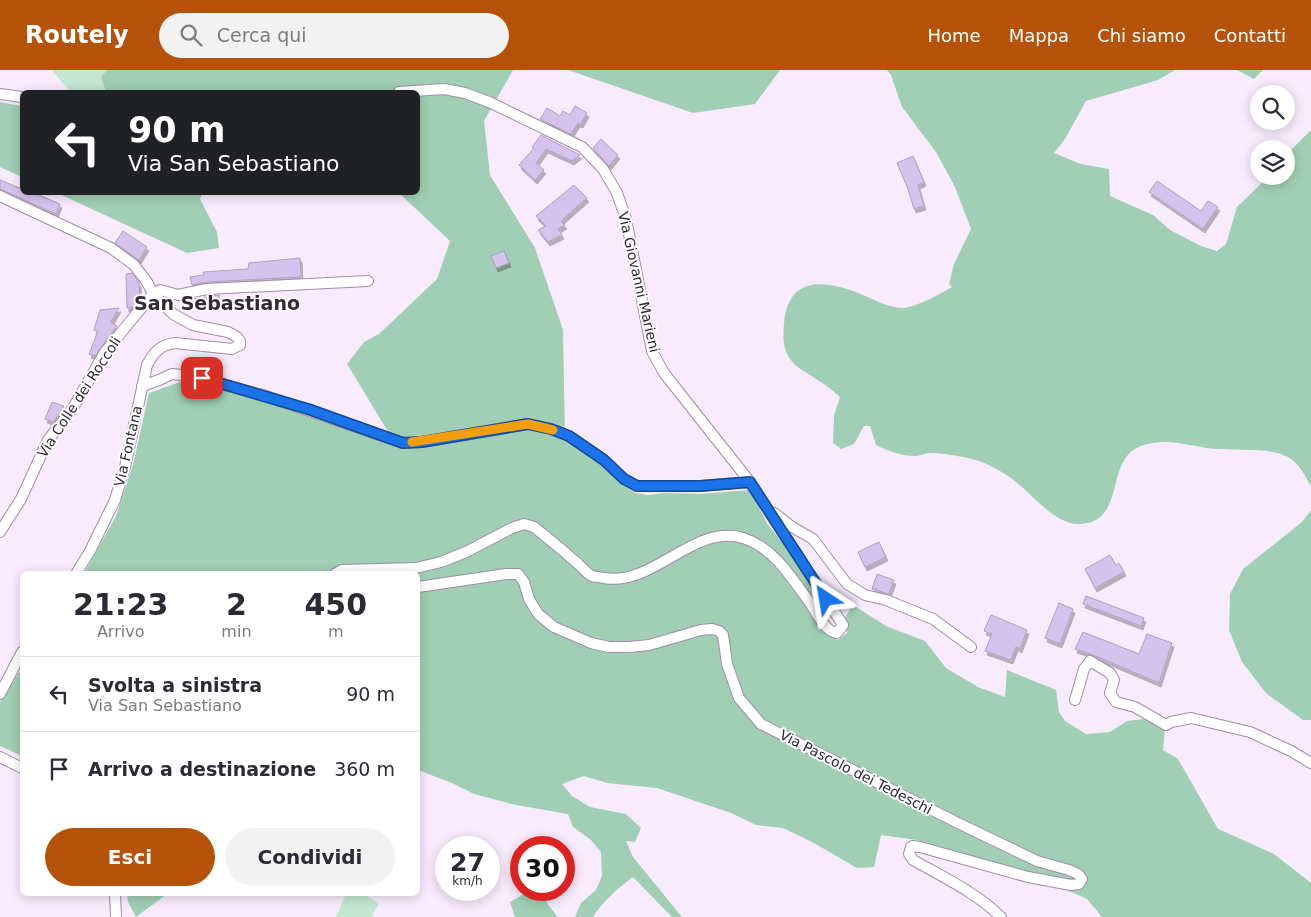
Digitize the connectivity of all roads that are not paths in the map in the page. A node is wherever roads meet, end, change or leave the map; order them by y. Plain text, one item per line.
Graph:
1 (420, 91) edge
2 (0, 94) edge
3 (20, 97) edge
4 (0, 196) edge
5 (368, 281) dead end
6 (153, 294) junction
7 (142, 386) junction
8 (750, 482) junction
9 (766, 506) junction
10 (0, 532) edge
11 (78, 571) edge
12 (340, 571) edge
13 (420, 587) edge
14 (972, 647) dead end
15 (20, 656) edge
16 (0, 694) edge
17 (1075, 700) dead end
18 (0, 757) edge
19 (1311, 763) edge
20 (20, 767) edge
21 (115, 896) edge
22 (116, 917) edge
23 (1001, 917) edge

1 - 8 street, Via Giovanni Marieni
2 - 3 street
4 - 6 street
5 - 6 street
6 - 7 street, Via Fontana
6 - 10 street, Via Colle dei Roccoli
7 - 8 street
7 - 11 street, Via Fontana
8 - 9 street, Via Giovanni Marieni
9 - 12 street, Via Giovanni Marieni
9 - 14 street
13 - 23 street, Via Pascolo dei Tedeschi
15 - 16 street
17 - 19 street
18 - 20 street
21 - 22 street

